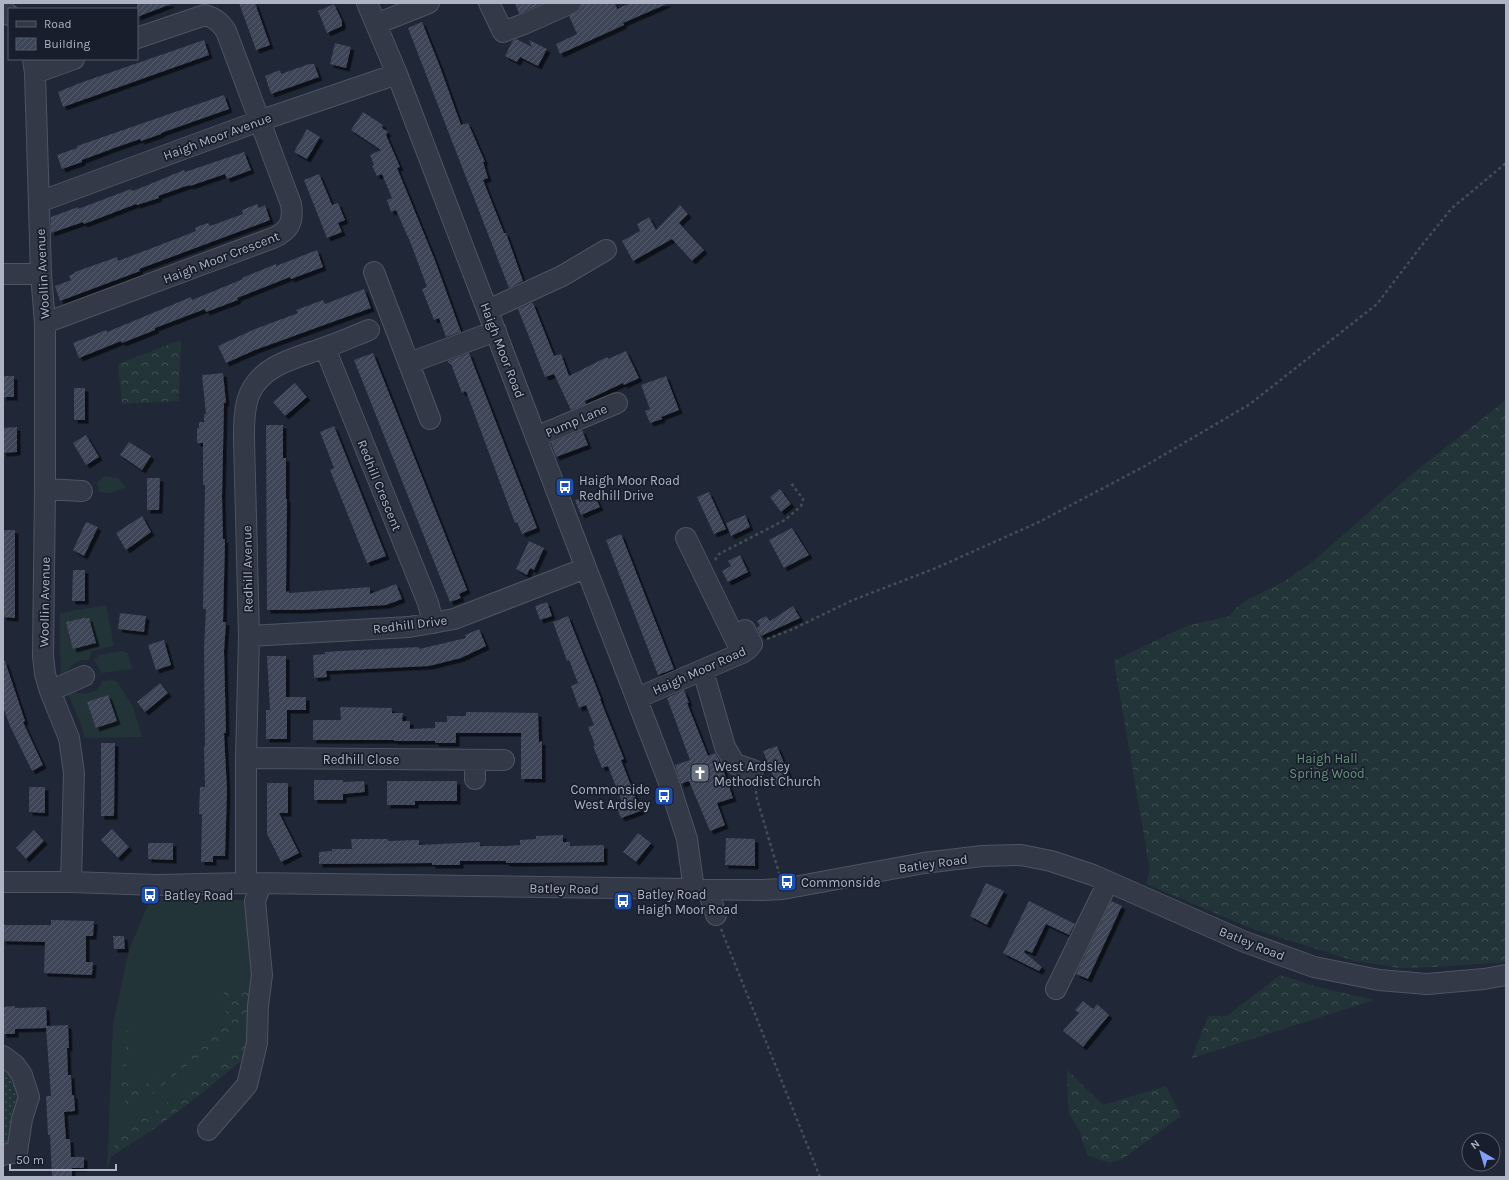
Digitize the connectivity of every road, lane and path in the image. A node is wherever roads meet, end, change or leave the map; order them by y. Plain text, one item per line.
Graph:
1 (367, 3) edge
2 (429, 3) edge
3 (489, 3) edge
4 (571, 3) edge
5 (376, 24) junction
6 (138, 38) edge
7 (68, 60) edge
8 (34, 66) edge
9 (397, 74) junction
10 (259, 121) junction
11 (1506, 163) edge
12 (38, 202) junction
13 (606, 250) dead end
14 (374, 272) dead end
15 (3, 274) edge
16 (41, 274) junction
17 (488, 310) junction
18 (45, 323) junction
19 (369, 330) dead end
20 (496, 331) junction
21 (325, 348) junction
22 (408, 363) junction
23 (617, 403) dead end
24 (430, 419) dead end
25 (536, 437) junction
26 (791, 483) dead end
27 (45, 489) junction
28 (82, 491) dead end
29 (686, 538) dead end
30 (713, 564) dead end
31 (586, 568) junction
32 (433, 623) junction
33 (249, 636) junction
34 (746, 642) junction
35 (703, 671) junction
36 (84, 676) dead end
37 (50, 691) junction
38 (637, 698) junction
39 (246, 758) junction
40 (475, 760) junction
41 (504, 760) dead end
42 (753, 770) joint
43 (475, 779) dead end
44 (3, 882) edge
45 (71, 882) junction
46 (1108, 882) junction
47 (253, 884) junction
48 (783, 889) junction
49 (701, 890) junction
50 (716, 915) joint
51 (1506, 975) edge
52 (1056, 989) dead end
53 (3, 1056) edge
54 (208, 1130) dead end
55 (10, 1154) edge
56 (820, 1177) edge

1 - 5 street, Haigh Moor Road
2 - 5 street
3 - 4 street
5 - 9 street, Haigh Moor Road
6 - 10 street, Haigh Moor Crescent
7 - 8 street
8 - 12 street, Woollin Avenue
9 - 10 street, Haigh Moor Avenue
9 - 17 street, Haigh Moor Road
10 - 12 street, Haigh Moor Avenue
10 - 18 street, Haigh Moor Crescent
11 - 34 path
12 - 16 street, Woollin Avenue
13 - 17 street
14 - 22 street
15 - 16 street
16 - 18 street, Woollin Avenue
17 - 20 street, Haigh Moor Road
18 - 27 street, Woollin Avenue
19 - 21 street, Redhill Avenue
20 - 22 street
20 - 25 street, Haigh Moor Road
21 - 32 street, Redhill Crescent
21 - 33 street, Redhill Avenue
22 - 24 street
23 - 25 street, Pump Lane
25 - 31 street, Haigh Moor Road
26 - 30 path
27 - 28 street
27 - 37 street, Woollin Avenue
29 - 34 street
31 - 32 street, Redhill Drive
31 - 38 street, Haigh Moor Road
32 - 33 street, Redhill Drive
33 - 39 street, Redhill Avenue
34 - 35 street, Haigh Moor Road
35 - 38 street, Haigh Moor Road
35 - 42 street
36 - 37 street
37 - 45 street, Woollin Avenue
38 - 49 street, Haigh Moor Road
39 - 40 street, Redhill Close
39 - 47 street, Redhill Avenue
40 - 41 street, Redhill Close
40 - 43 street
42 - 48 path
44 - 45 street, Batley Road
45 - 47 street, Batley Road
46 - 48 street, Batley Road
46 - 51 street, Batley Road
46 - 52 street
47 - 49 street, Batley Road
47 - 54 street
48 - 49 street, Batley Road
49 - 50 street, Haigh Moor Road
50 - 56 path
53 - 55 street

